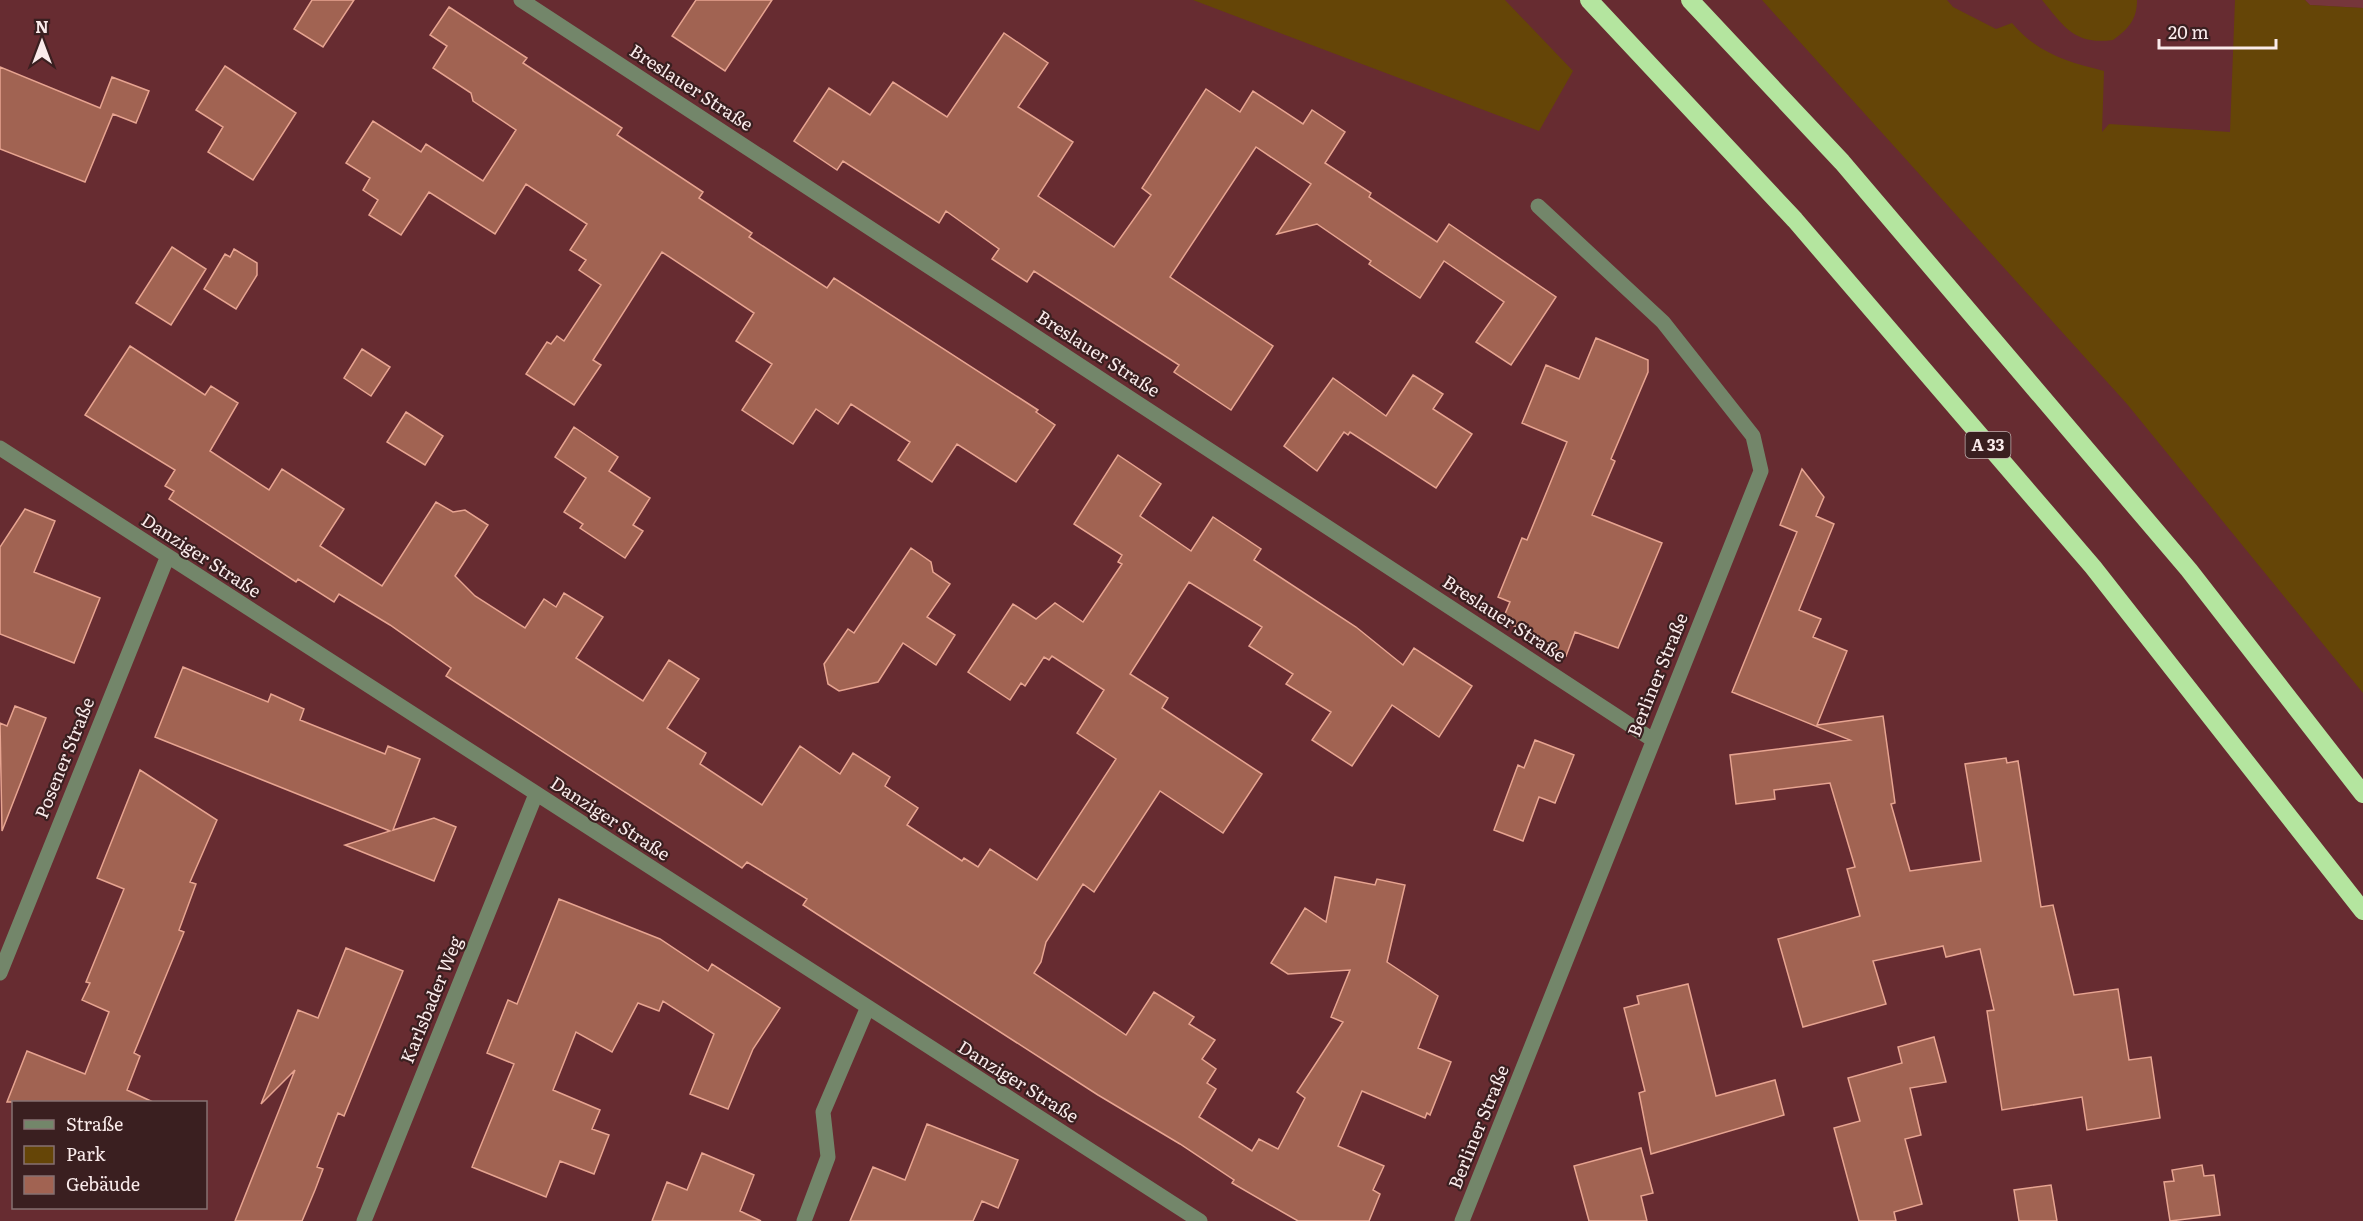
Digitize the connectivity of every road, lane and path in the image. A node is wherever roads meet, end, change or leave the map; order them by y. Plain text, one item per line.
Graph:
1 (521, 0) edge
2 (1589, 0) edge
3 (1690, 0) edge
4 (1538, 206) dead end
5 (0, 448) edge
6 (166, 558) junction
7 (1653, 740) junction
8 (536, 794) junction
9 (2363, 794) edge
10 (2363, 911) edge
11 (0, 973) edge
12 (867, 1009) junction
13 (364, 1221) edge
14 (804, 1221) edge
15 (1200, 1221) edge
16 (1462, 1221) edge

1 - 7 street, Breslauer Straße
2 - 10 highway, A 33
3 - 9 highway
4 - 7 street, Berliner Straße
5 - 6 street, Danziger Straße
6 - 8 street, Danziger Straße
6 - 11 street, Posener Straße
7 - 16 street, Berliner Straße
8 - 12 street, Danziger Straße
8 - 13 street, Karlsbader Weg
12 - 14 street
12 - 15 street, Danziger Straße

